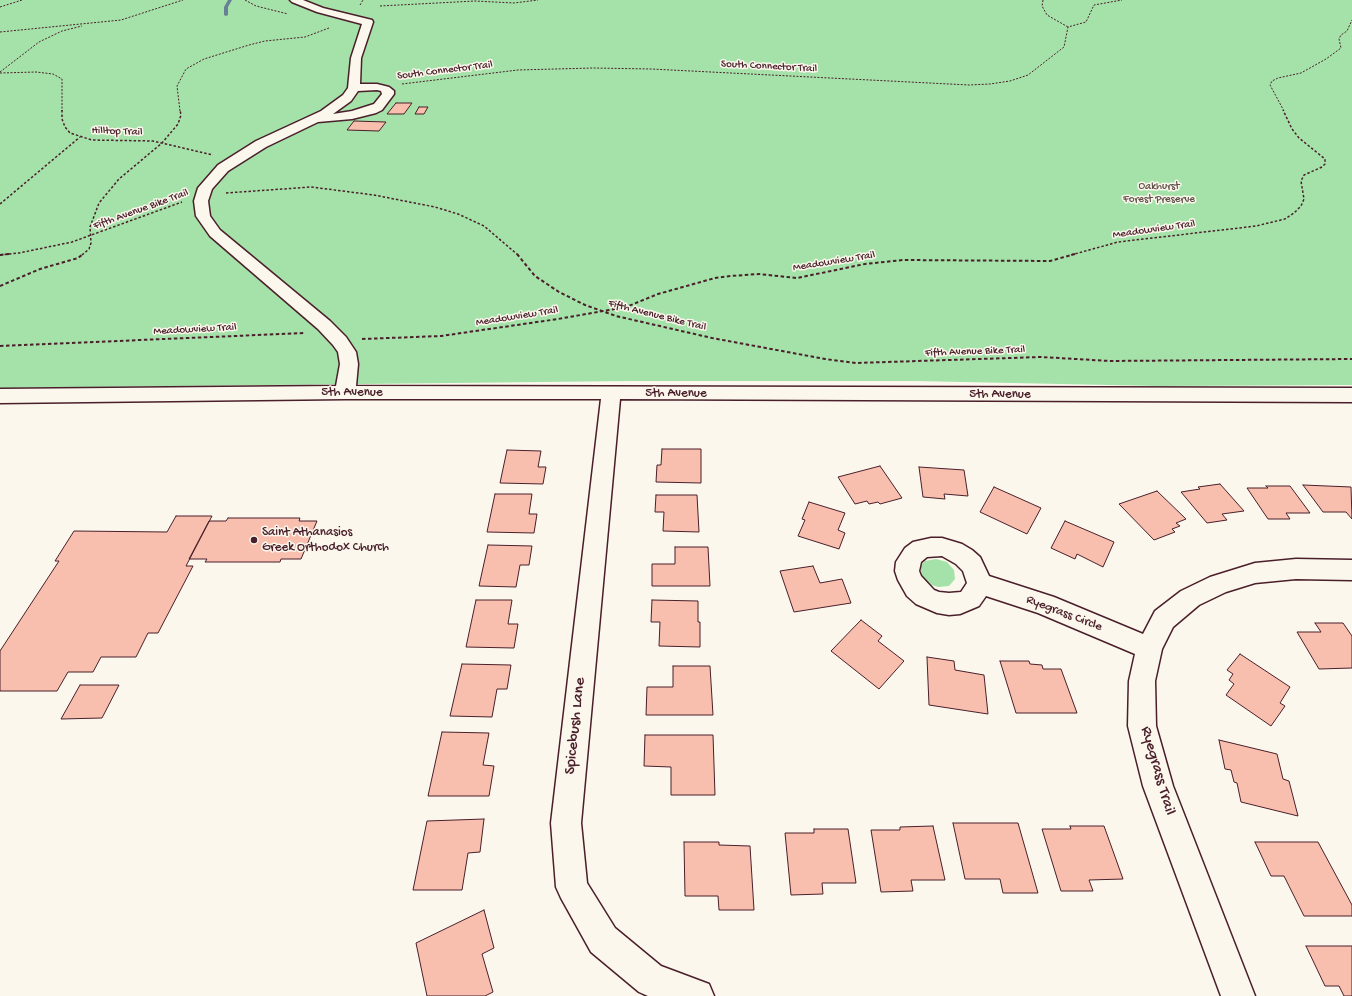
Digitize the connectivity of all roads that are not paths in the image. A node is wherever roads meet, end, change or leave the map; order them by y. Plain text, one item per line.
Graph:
1 (295, 0) edge
2 (354, 88) junction
3 (314, 119) junction
4 (345, 392) junction
5 (611, 394) junction
6 (1352, 395) edge
7 (0, 396) edge
8 (1352, 570) edge
9 (979, 583) dead end
10 (1149, 648) junction
11 (696, 996) edge
12 (1238, 996) edge

1 - 2 street
2 - 3 street
2 - 3 street
3 - 4 street
4 - 5 street, 5th Avenue
4 - 7 street, 5th Avenue
5 - 6 street, 5th Avenue
5 - 11 street, Spicebush Lane
8 - 10 street, Ryegrass Trail
9 - 10 street, Ryegrass Circle
10 - 12 street, Ryegrass Trail

